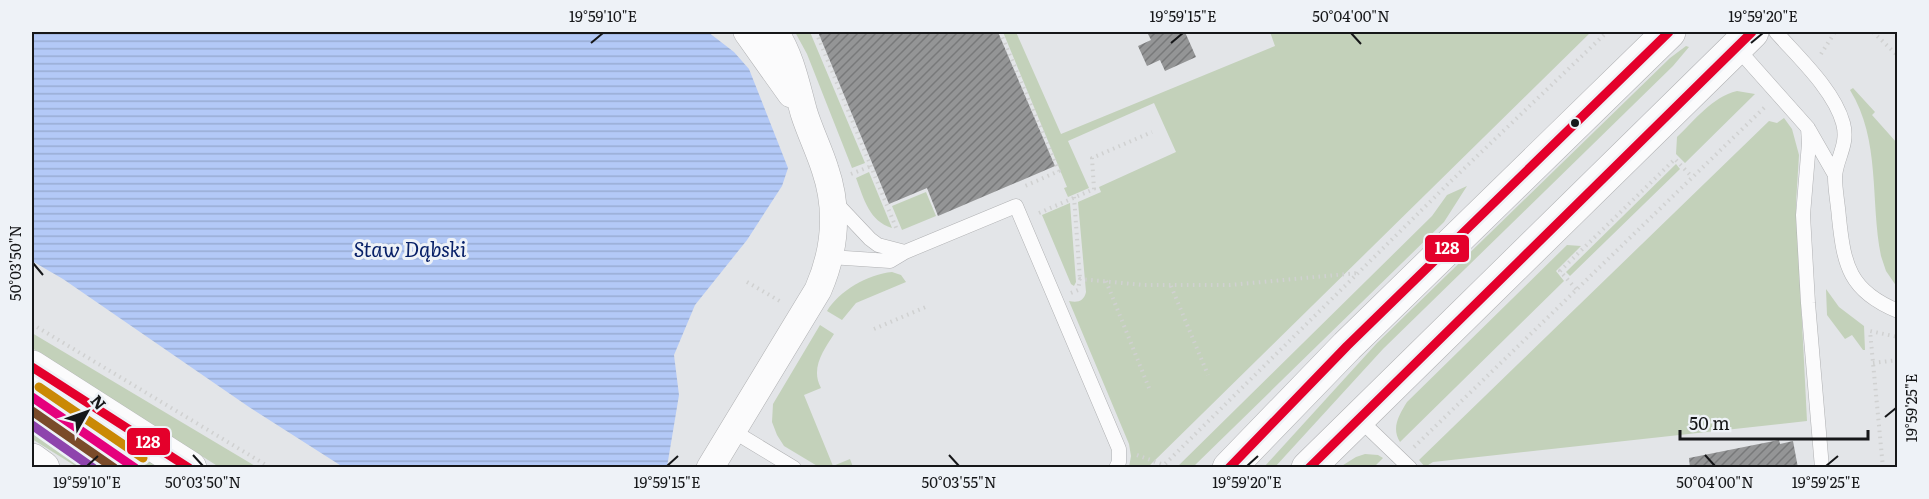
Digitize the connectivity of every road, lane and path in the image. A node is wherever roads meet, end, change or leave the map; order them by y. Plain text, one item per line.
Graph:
1 (747, 32) edge
2 (775, 32) edge
3 (816, 32) edge
4 (1000, 32) edge
5 (1607, 32) edge
6 (1669, 32) edge
7 (1776, 32) edge
8 (1835, 32) edge
9 (1873, 32) edge
10 (1737, 37) edge
11 (1821, 54) dead end
12 (1898, 56) edge
13 (1770, 103) dead end
14 (805, 115) junction
15 (1808, 128) junction
16 (1152, 132) dead end
17 (871, 166) junction
18 (850, 174) dead end
19 (1835, 175) junction
20 (1692, 177) junction
21 (1025, 186) dead end
22 (1074, 197) junction
23 (833, 200) junction
24 (1037, 214) dead end
25 (899, 234) dead end
26 (905, 252) junction
27 (830, 256) junction
28 (1359, 272) junction
29 (1080, 279) junction
30 (1106, 281) junction
31 (747, 282) dead end
32 (1171, 286) junction
33 (1576, 289) junction
34 (773, 297) dead end
35 (1056, 299) junction
36 (928, 306) dead end
37 (1898, 311) edge
38 (32, 324) edge
39 (874, 329) dead end
40 (1898, 337) edge
41 (1898, 360) edge
42 (1873, 363) junction
43 (32, 367) edge
44 (1208, 375) dead end
45 (1149, 388) dead end
46 (1358, 418) junction
47 (733, 431) junction
48 (1119, 449) junction
49 (1410, 451) dead end
50 (32, 459) edge
51 (1162, 466) edge
52 (43, 468) edge
53 (190, 468) edge
54 (271, 468) edge
55 (710, 468) edge
56 (794, 468) edge
57 (1116, 468) edge
58 (1229, 468) edge
59 (1308, 468) edge
60 (1410, 468) edge
61 (1822, 468) edge
62 (1883, 468) edge

1 - 14 street
2 - 14 street
3 - 17 path
4 - 21 path
5 - 28 path
6 - 58 main road
7 - 19 lane
8 - 11 path
9 - 12 path
10 - 15 lane
10 - 46 main road
13 - 20 path
14 - 23 street
15 - 19 lane
15 - 61 lane
16 - 22 path
17 - 18 path
17 - 25 path
19 - 37 lane
20 - 33 path
20 - 33 path
22 - 24 path
22 - 29 path
23 - 26 lane
23 - 27 street
26 - 27 lane
26 - 35 lane
27 - 47 street
28 - 32 path
28 - 51 path
29 - 30 path
29 - 35 path
30 - 32 path
30 - 45 path
31 - 34 path
32 - 44 path
33 - 49 path
35 - 48 lane
36 - 39 path
38 - 54 path
40 - 42 path
41 - 42 path
42 - 62 path
43 - 53 main road
46 - 59 main road
46 - 60 lane
47 - 55 street
47 - 56 lane
48 - 51 path
48 - 57 lane
50 - 52 main road

